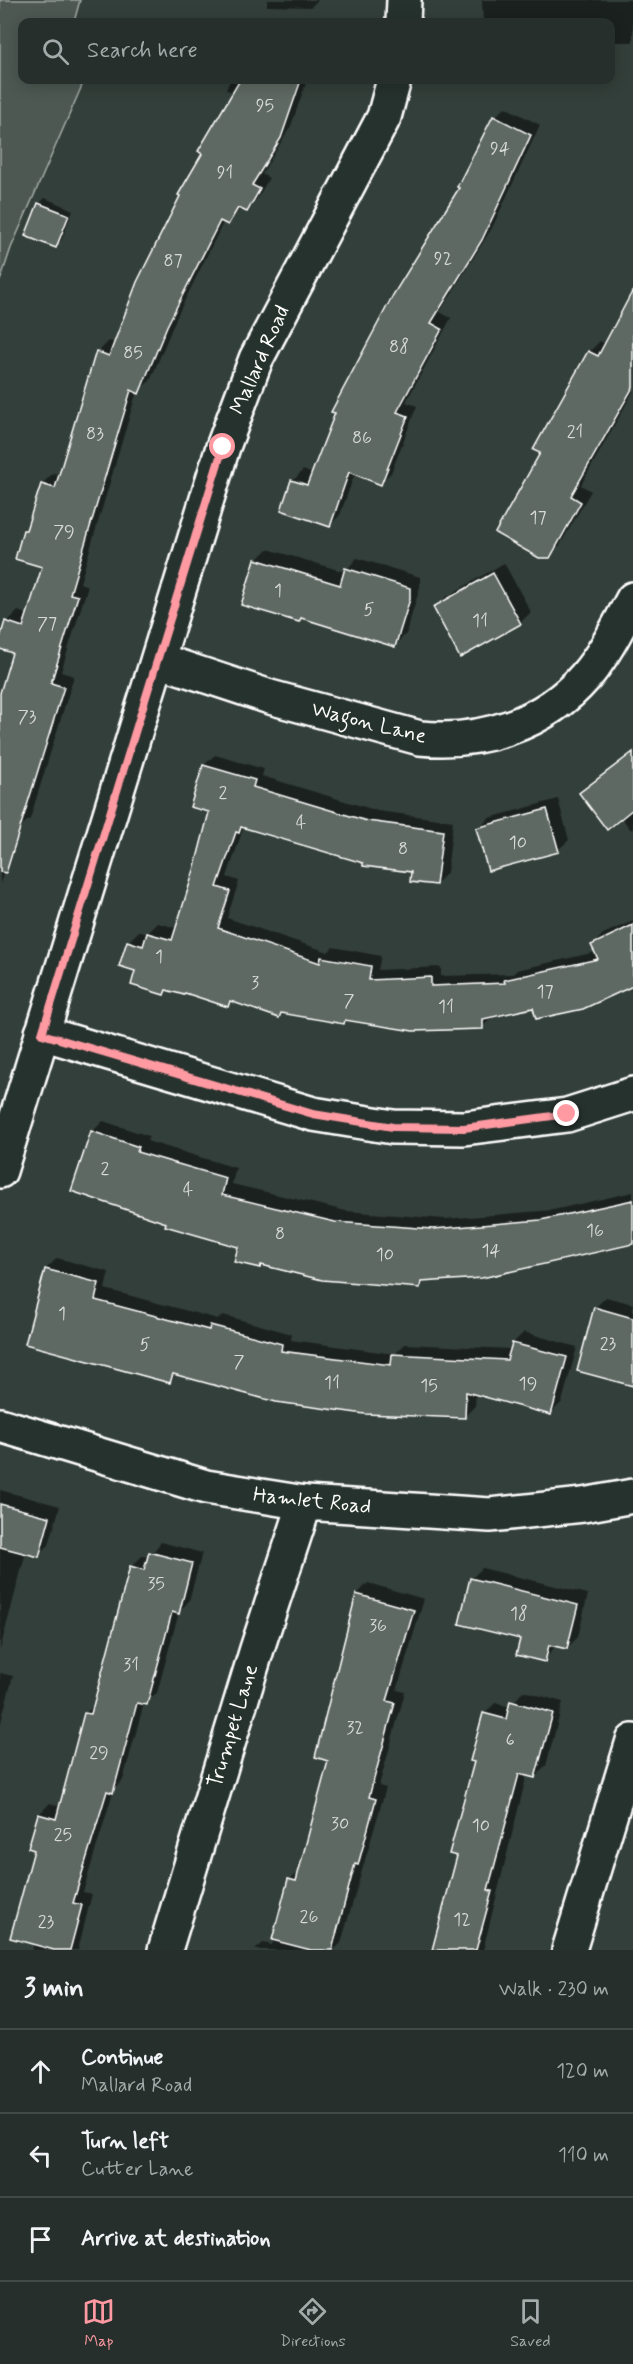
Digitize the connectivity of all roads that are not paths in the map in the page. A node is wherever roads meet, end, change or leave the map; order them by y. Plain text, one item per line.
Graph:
1 (404, 0) edge
2 (403, 18) edge
3 (393, 84) edge
4 (633, 598) edge
5 (158, 660) junction
6 (42, 1034) junction
7 (633, 1094) edge
8 (0, 1171) edge
9 (0, 1425) edge
10 (633, 1496) edge
11 (305, 1503) junction
12 (633, 1741) edge
13 (165, 1950) edge
14 (569, 1950) edge

1 - 2 street
3 - 5 street, Mallard Road
4 - 5 street, Wagon Lane
5 - 6 street, Mallard Road
6 - 7 street
6 - 8 street, Mallard Road
9 - 11 street, Hamlet Road
10 - 11 street, Hamlet Road
11 - 13 street, Trumpet Lane
12 - 14 street

